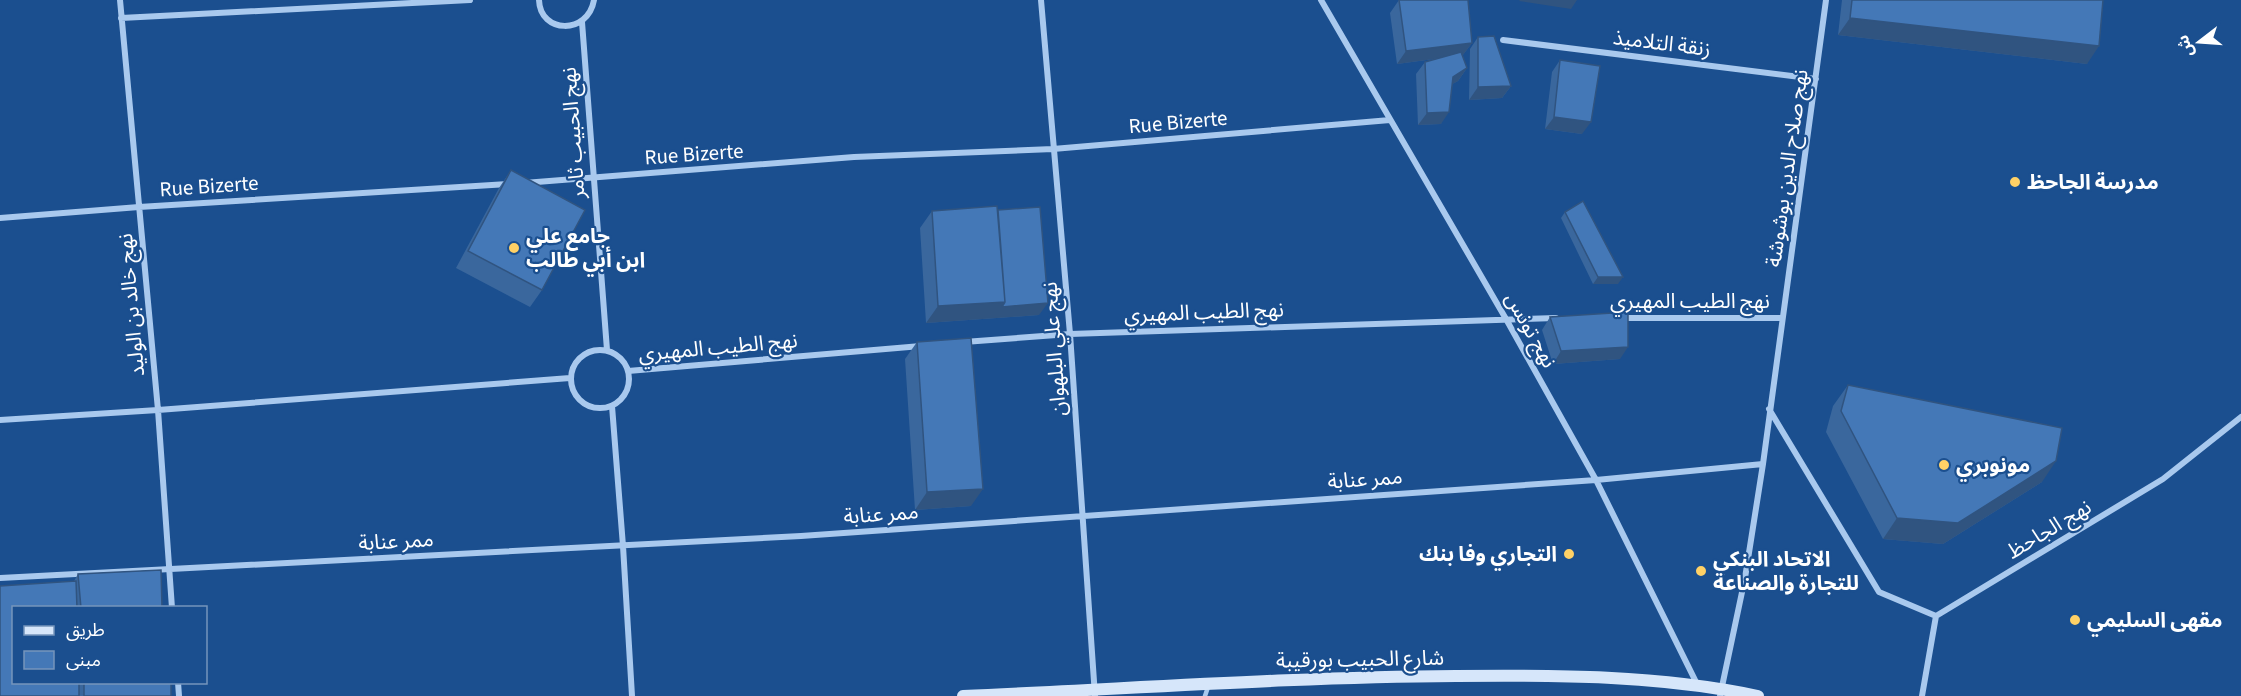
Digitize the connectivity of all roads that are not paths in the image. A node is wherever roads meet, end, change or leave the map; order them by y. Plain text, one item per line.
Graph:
1 (120, 0) edge
2 (470, 0) edge
3 (539, 0) edge
4 (594, 0) edge
5 (1041, 0) edge
6 (1321, 0) edge
7 (1826, 0) edge
8 (374, 3) edge
9 (121, 18) junction
10 (582, 22) junction
11 (1503, 40) dead end
12 (1816, 79) junction
13 (1390, 120) junction
14 (1053, 149) junction
15 (593, 178) junction
16 (139, 207) junction
17 (0, 218) edge
18 (1565, 318) edge
19 (1612, 318) edge
20 (1782, 318) junction
21 (1506, 319) junction
22 (1070, 334) junction
23 (957, 343) edge
24 (934, 345) edge
25 (607, 350) junction
26 (628, 371) junction
27 (570, 378) junction
28 (612, 406) junction
29 (1769, 409) junction
30 (158, 410) junction
31 (2241, 417) edge
32 (0, 420) edge
33 (1762, 464) junction
34 (1596, 480) junction
35 (1081, 516) junction
36 (623, 546) junction
37 (169, 569) junction
38 (0, 578) edge
39 (172, 606) edge
40 (1936, 616) junction
41 (1209, 683) junction
42 (1697, 684) junction
43 (1720, 692) edge
44 (1096, 694) edge
45 (632, 696) edge
46 (963, 696) edge
47 (1205, 696) edge
48 (1758, 696) edge
49 (1922, 696) edge

1 - 9 street, نهج خالد بن الوليد
2 - 8 street
3 - 10 street
4 - 10 street
5 - 14 street, نهج علي البلهوان
6 - 13 street, نهج تونس
7 - 12 street, نهج صلاح الدين بوشوشة
8 - 9 street
9 - 16 street, نهج خالد بن الوليد
10 - 15 street, نهج الحبيب ثامر
11 - 12 street, زنقة التلاميذ
12 - 20 street, نهج صلاح الدين بوشوشة
13 - 14 street, Rue Bizerte
13 - 21 street, نهج تونس
14 - 15 street, Rue Bizerte
14 - 22 street, نهج علي البلهوان
15 - 16 street, Rue Bizerte
15 - 25 street, نهج الحبيب ثامر
16 - 17 street, Rue Bizerte
16 - 30 street, نهج خالد بن الوليد
18 - 21 street, نهج الطيب المهيري
19 - 20 street, نهج الطيب المهيري
20 - 29 street, نهج صلاح الدين بوشوشة
21 - 22 street, نهج الطيب المهيري
21 - 34 street, نهج تونس
22 - 23 street, نهج الطيب المهيري
22 - 35 street, نهج علي البلهوان
24 - 26 street, نهج الطيب المهيري
25 - 26 street
25 - 27 street
26 - 28 street
27 - 28 street
27 - 30 street
28 - 36 street
29 - 33 street, نهج صلاح الدين بوشوشة
29 - 40 street
30 - 32 street
30 - 37 street, نهج خالد بن الوليد
31 - 40 street, نهج الجاحظ
33 - 34 street, ممر عنابة
33 - 43 street, نهج صلاح الدين بوشوشة
34 - 35 street, ممر عنابة
34 - 42 street, نهج تونس
35 - 36 street, ممر عنابة
35 - 44 street, نهج علي البلهوان
36 - 37 street, ممر عنابة
36 - 45 street
37 - 38 street, ممر عنابة
37 - 39 street, نهج خالد بن الوليد
40 - 49 street
41 - 42 main road, شارع الحبيب بورقيبة
41 - 44 main road, شارع الحبيب بورقيبة
41 - 47 lane
42 - 43 main road, شارع الحبيب بورقيبة
43 - 48 main road, شارع الحبيب بورقيبة
44 - 46 main road, شارع الحبيب بورقيبة

